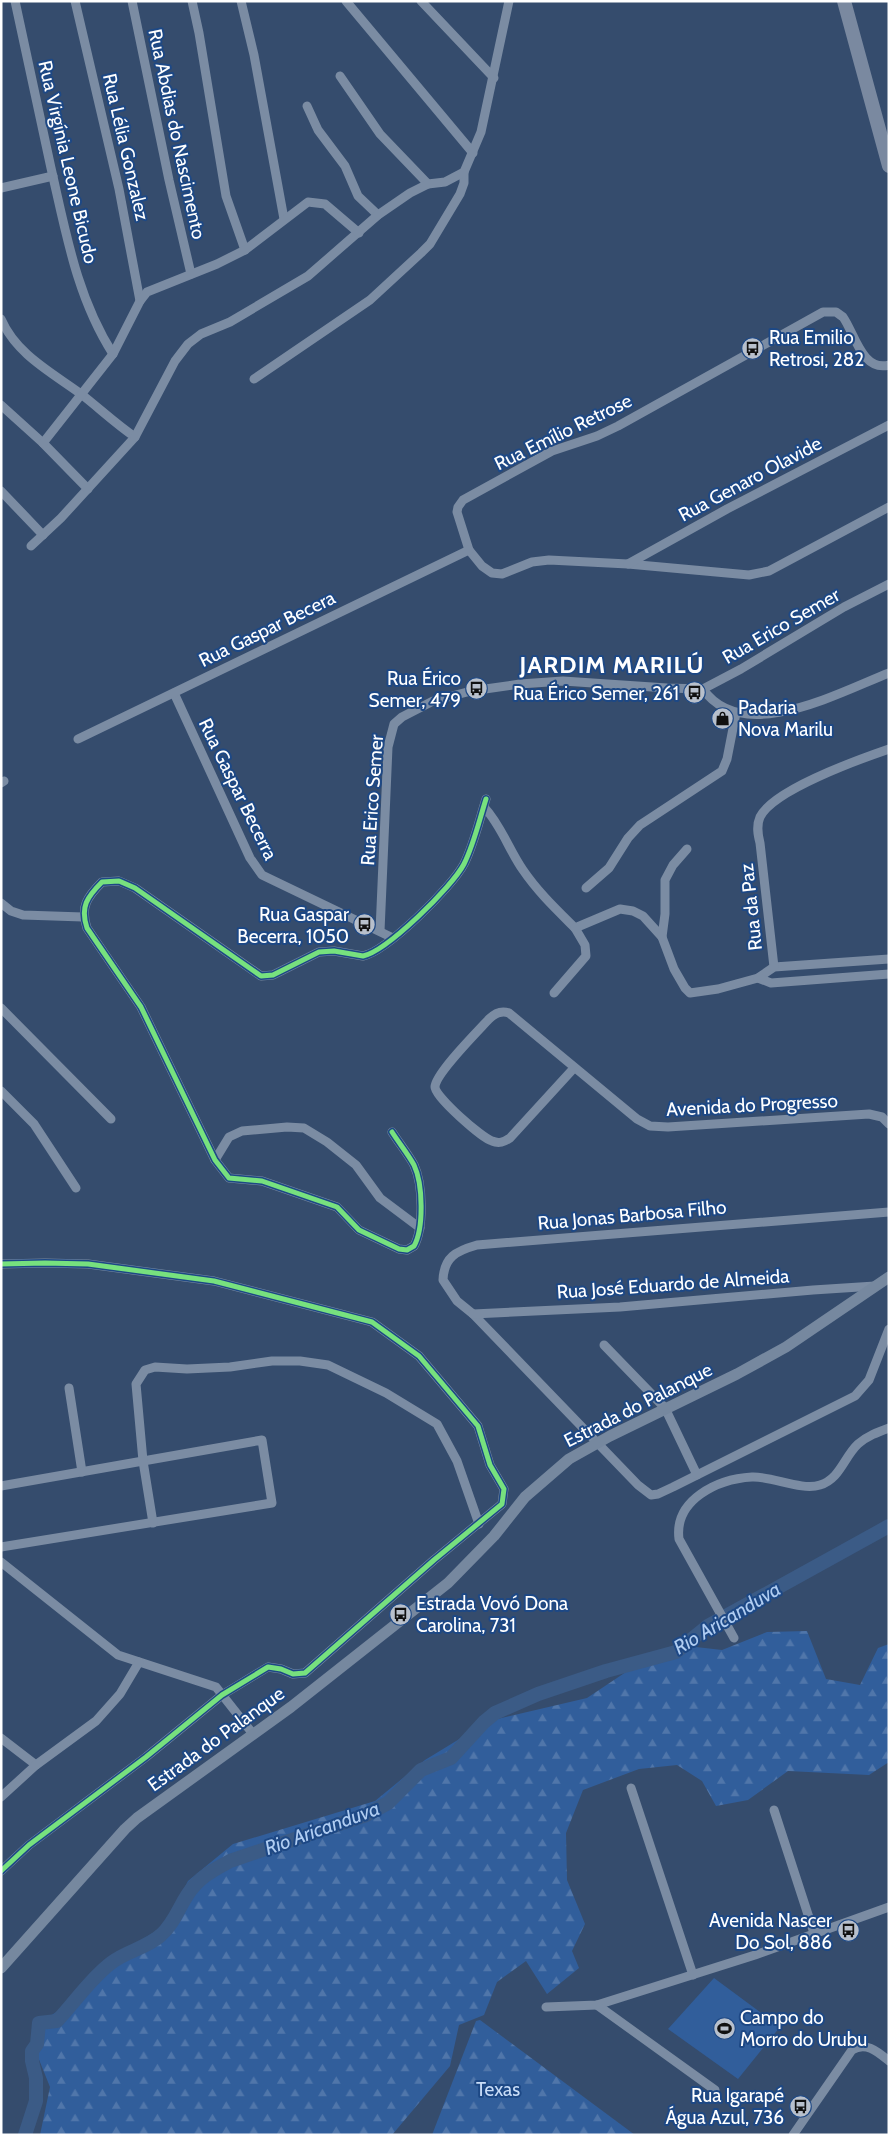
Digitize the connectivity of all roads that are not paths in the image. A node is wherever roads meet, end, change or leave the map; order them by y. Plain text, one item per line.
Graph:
1 (14, 1) edge
2 (76, 1) edge
3 (132, 1) edge
4 (192, 1) edge
5 (240, 1) edge
6 (346, 1) edge
7 (421, 1) edge
8 (844, 1) edge
9 (509, 2) edge
10 (340, 76) dead end
11 (494, 78) junction
12 (307, 106) dead end
13 (473, 153) junction
14 (889, 166) edge
15 (464, 172) junction
16 (53, 176) junction
17 (428, 184) junction
18 (1, 188) edge
19 (378, 215) junction
20 (284, 219) junction
21 (359, 233) junction
22 (245, 250) junction
23 (191, 274) junction
24 (140, 301) junction
25 (1, 319) edge
26 (113, 354) junction
27 (889, 365) edge
28 (254, 379) dead end
29 (82, 395) junction
30 (1, 405) edge
31 (889, 425) edge
32 (135, 437) junction
33 (43, 443) junction
34 (88, 489) junction
35 (1, 491) edge
36 (889, 508) edge
37 (43, 535) junction
38 (30, 546) dead end
39 (470, 550) junction
40 (628, 564) junction
41 (889, 584) edge
42 (889, 673) edge
43 (703, 689) junction
44 (174, 693) junction
45 (736, 713) junction
46 (78, 738) dead end
47 (889, 749) edge
48 (688, 849) dead end
49 (586, 888) dead end
50 (1, 903) edge
51 (84, 917) junction
52 (575, 928) junction
53 (380, 931) junction
54 (662, 937) junction
55 (393, 938) junction
56 (889, 959) edge
57 (774, 968) junction
58 (889, 974) edge
59 (758, 978) junction
60 (554, 993) dead end
61 (1, 1008) edge
62 (574, 1068) junction
63 (1, 1091) edge
64 (111, 1120) dead end
65 (889, 1124) edge
66 (392, 1132) dead end
67 (215, 1160) junction
68 (76, 1188) dead end
69 (889, 1212) edge
70 (420, 1228) junction
71 (1, 1264) edge
72 (889, 1276) edge
73 (875, 1286) junction
74 (472, 1314) junction
75 (889, 1329) edge
76 (604, 1346) dead end
77 (69, 1388) dead end
78 (665, 1408) junction
79 (889, 1428) edge
80 (596, 1443) junction
81 (143, 1461) junction
82 (82, 1472) junction
83 (697, 1475) junction
84 (1, 1486) edge
85 (153, 1523) junction
86 (479, 1524) junction
87 (1, 1547) edge
88 (1, 1562) edge
89 (734, 1638) dead end
90 (139, 1662) junction
91 (222, 1695) junction
92 (253, 1734) junction
93 (1, 1738) edge
94 (36, 1765) junction
95 (631, 1788) dead end
96 (1, 1797) edge
97 (774, 1810) dead end
98 (1, 1871) edge
99 (889, 1907) edge
100 (814, 1934) junction
101 (1, 1968) edge
102 (693, 1975) junction
103 (597, 2004) junction
104 (546, 2007) dead end
105 (889, 2061) edge
106 (715, 2090) dead end
107 (793, 2135) edge

1 - 16 street, Rua Virgínia Leone Bicudo
2 - 24 street, Rua Lélia Gonzalez
3 - 23 street, Rua Abdias do Nascimento
4 - 22 street
5 - 20 street
6 - 13 street
7 - 11 street
8 - 14 main road
9 - 11 street
10 - 17 street
11 - 13 street
12 - 19 street
13 - 15 street
15 - 17 street
15 - 28 street
16 - 18 street
16 - 26 street, Rua Virgínia Leone Bicudo
17 - 19 street
19 - 21 street
20 - 21 street
20 - 22 street
21 - 32 street
22 - 23 street
23 - 24 street
24 - 26 street
25 - 29 street
26 - 29 street
27 - 39 street, Rua Emílio Retrose
29 - 32 street
29 - 33 street
30 - 33 street
31 - 40 street, Rua Genaro Olavide
32 - 34 street
33 - 34 street
34 - 37 street
35 - 37 street
36 - 40 street, Rua Emílio Retrose
37 - 38 street
39 - 40 street, Rua Emílio Retrose
39 - 44 street, Rua Gaspar Becera
41 - 43 street, Rua Erico Semer
42 - 45 street
43 - 45 street
43 - 53 street, Rua Erico Semer
44 - 46 street, Rua Gaspar Becera
44 - 53 street, Rua Gaspar Becerra
45 - 49 street
47 - 57 street, Rua da Paz
48 - 54 street
50 - 51 street
51 - 55 street
51 - 67 street
52 - 54 street
52 - 55 street
52 - 60 street
53 - 55 street, Rua Gaspar Becerra
54 - 59 street
56 - 57 street
57 - 59 street
58 - 59 street
61 - 64 street
62 - 62 street, Avenida do Progresso
62 - 65 street, Avenida do Progresso
63 - 68 street
66 - 70 street
67 - 70 street
67 - 70 street
69 - 74 street, Rua Jonas Barbosa Filho
71 - 86 street
72 - 73 street, Estrada do Palanque
73 - 74 street, Rua José Eduardo de Almeida
73 - 78 street, Estrada do Palanque
74 - 80 street, Rua Jonas Barbosa Filho
75 - 83 street
76 - 78 street
77 - 82 street
78 - 80 street, Estrada do Palanque
78 - 83 street
79 - 89 street
80 - 83 street, Rua Jonas Barbosa Filho
80 - 92 street, Estrada do Palanque
81 - 82 street
81 - 85 street
81 - 85 street
81 - 86 street
82 - 84 street
85 - 87 street
86 - 91 street
88 - 90 street
90 - 91 street
90 - 94 street
91 - 92 street
91 - 98 street
92 - 101 street, Estrada do Palanque
93 - 94 street
94 - 96 street
95 - 102 street
97 - 100 street
99 - 100 street
100 - 102 street
102 - 103 street
103 - 104 street
103 - 106 street
105 - 107 street

